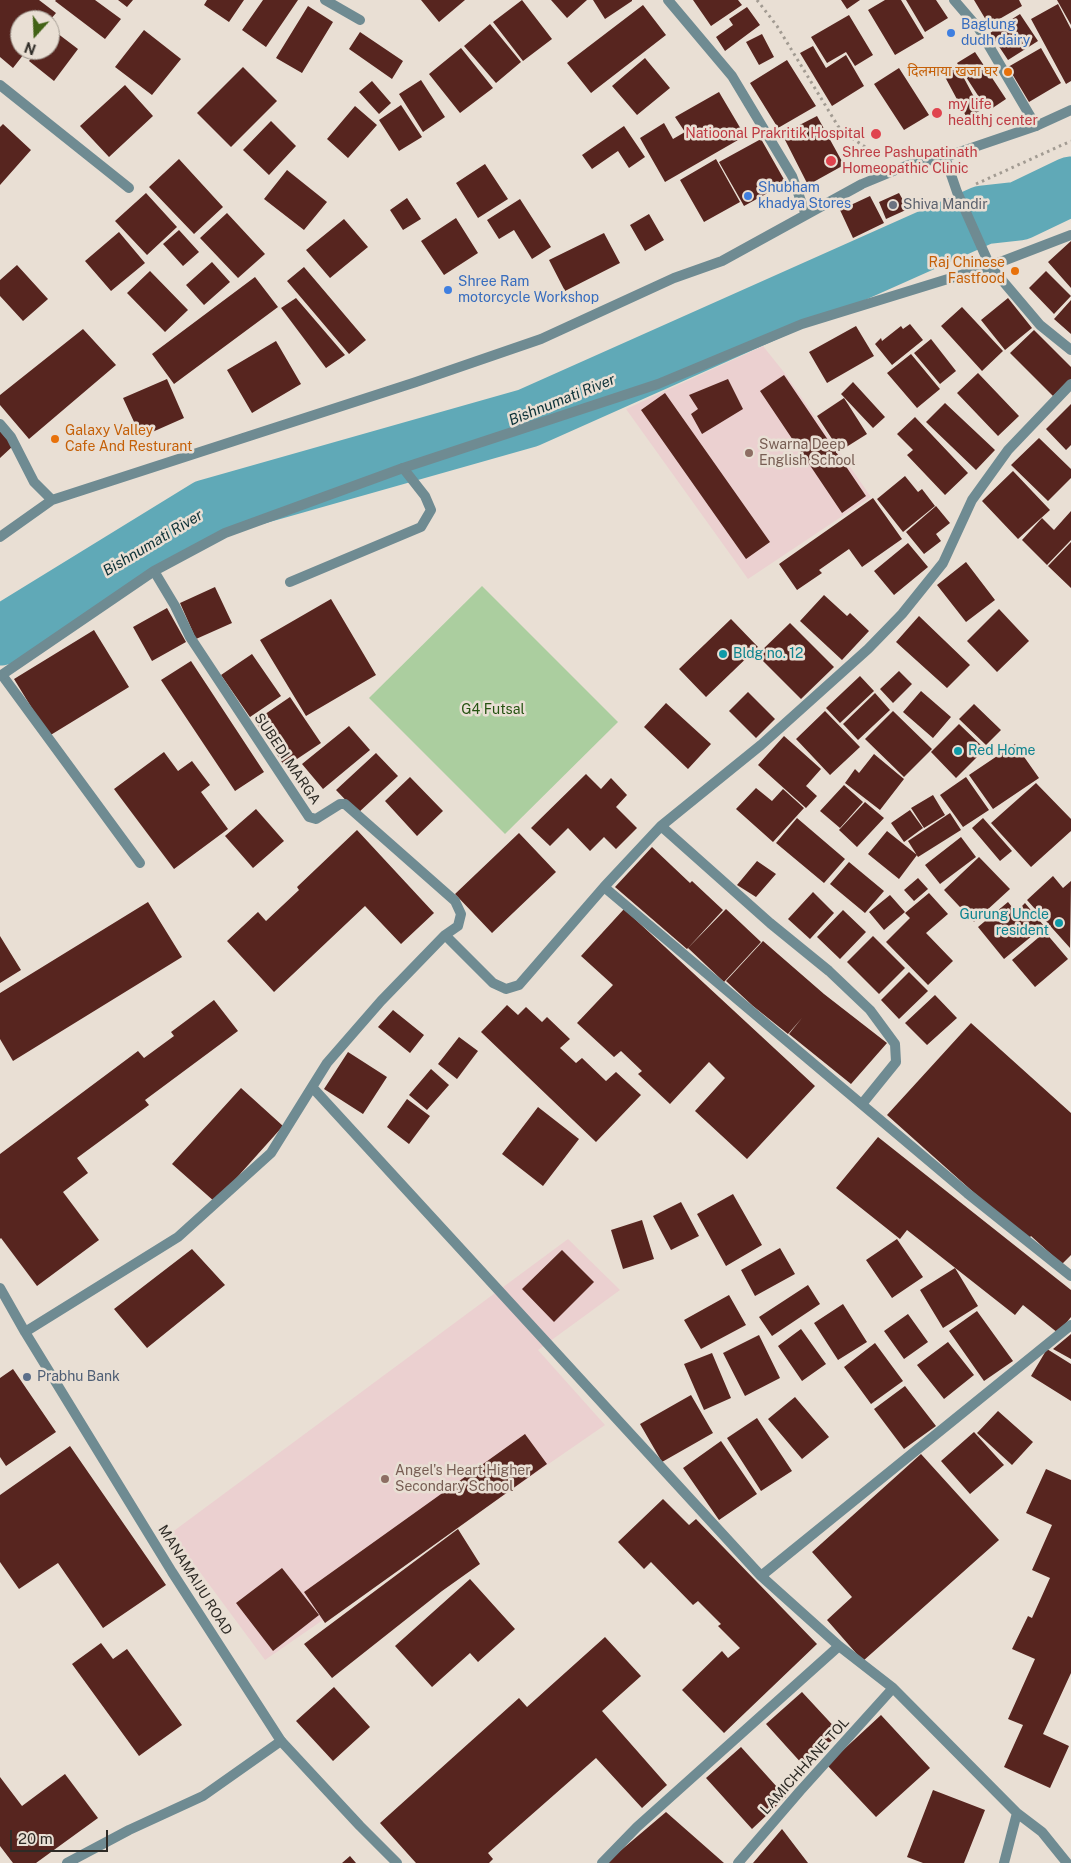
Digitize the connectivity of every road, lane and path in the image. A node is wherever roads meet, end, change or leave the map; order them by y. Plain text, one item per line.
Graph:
1 (325, 0) edge
2 (668, 0) edge
3 (757, 0) edge
4 (954, 0) edge
5 (360, 20) dead end
6 (0, 85) edge
7 (1071, 110) edge
8 (1036, 126) junction
9 (1071, 141) edge
10 (945, 157) junction
11 (908, 165) junction
12 (129, 188) dead end
13 (958, 192) junction
14 (806, 215) junction
15 (1071, 235) edge
16 (990, 266) junction
17 (1071, 350) edge
18 (1071, 384) edge
19 (0, 424) edge
20 (403, 468) junction
21 (52, 500) junction
22 (0, 537) edge
23 (154, 571) junction
24 (290, 582) dead end
25 (1, 676) edge
26 (661, 826) junction
27 (140, 863) dead end
28 (604, 887) junction
29 (445, 935) junction
30 (312, 1087) junction
31 (862, 1104) junction
32 (1071, 1276) edge
33 (0, 1288) edge
34 (1071, 1325) edge
35 (25, 1332) junction
36 (761, 1576) junction
37 (838, 1646) junction
38 (893, 1688) junction
39 (281, 1741) junction
40 (1017, 1814) junction
41 (67, 1863) edge
42 (397, 1863) edge
43 (602, 1863) edge
44 (738, 1863) edge
45 (1004, 1863) edge
46 (1068, 1863) edge

1 - 5 street
2 - 14 street
3 - 11 path
4 - 8 street
6 - 12 street
7 - 8 street
8 - 10 street
9 - 13 path
10 - 11 street
10 - 13 street
11 - 14 street
13 - 16 street
14 - 21 street
15 - 16 street
16 - 17 street
16 - 20 street
18 - 26 street
19 - 21 street
20 - 23 street
20 - 24 street
21 - 22 street
23 - 25 street
23 - 29 street, SUBEDI MARGA
25 - 27 street
26 - 28 street
26 - 31 street
28 - 29 street
28 - 31 street
29 - 30 street
30 - 35 street
30 - 36 street
31 - 32 street
33 - 35 street, MANAMAIJU ROAD
34 - 36 street
35 - 39 street, MANAMAIJU ROAD
36 - 37 street
37 - 38 street
37 - 43 street
38 - 40 street
38 - 44 street, LAMICHHANE TOL
39 - 41 street
39 - 42 street, MANAMAIJU ROAD
40 - 45 street
40 - 46 street

